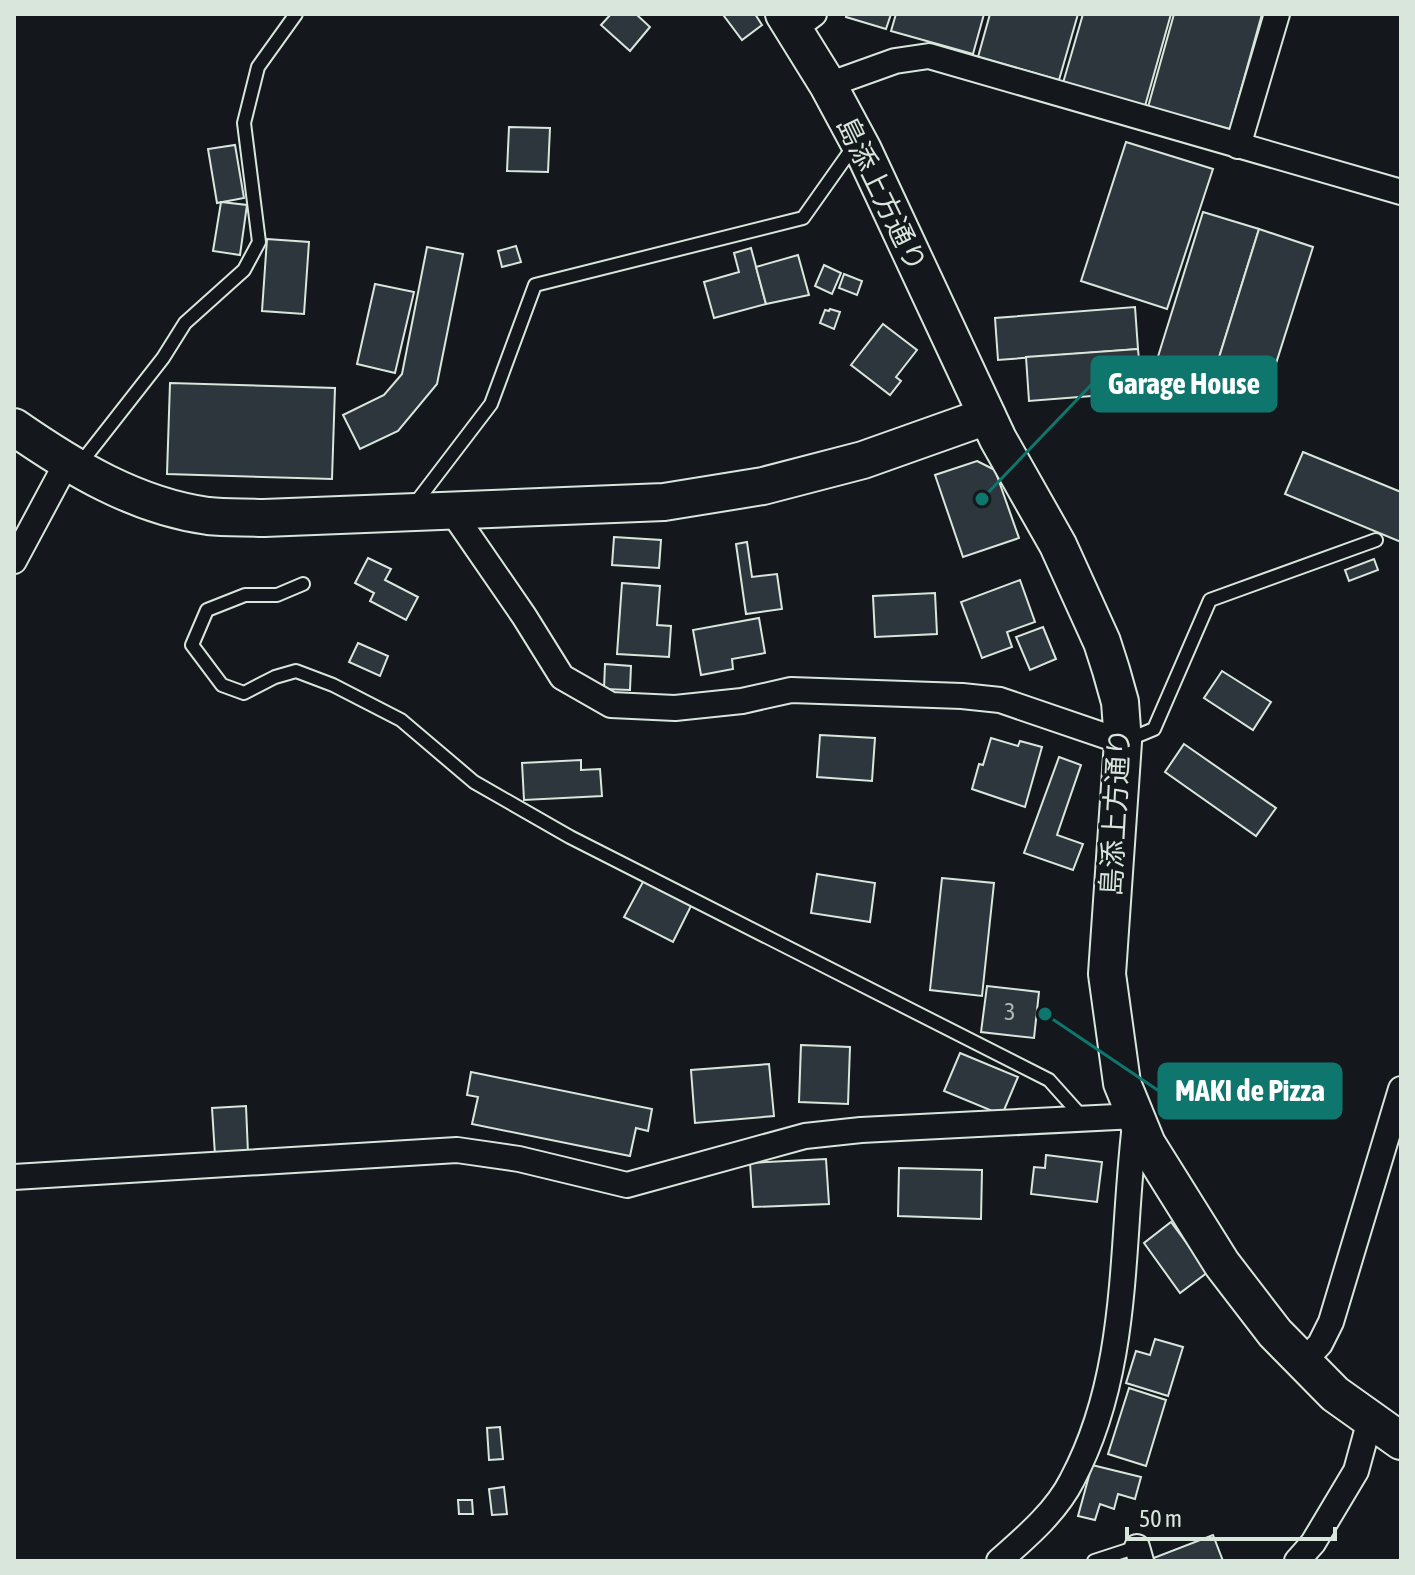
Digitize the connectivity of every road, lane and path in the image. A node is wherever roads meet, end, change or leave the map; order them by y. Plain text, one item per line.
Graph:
1 (296, 14) edge
2 (1277, 14) edge
3 (797, 19) edge
4 (828, 85) junction
5 (857, 141) junction
6 (1238, 146) junction
7 (1401, 192) edge
8 (987, 416) junction
9 (14, 427) edge
10 (71, 466) junction
11 (451, 510) junction
12 (409, 511) junction
13 (1376, 540) dead end
14 (14, 561) edge
15 (303, 584) dead end
16 (1123, 742) junction
17 (1401, 1089) edge
18 (1136, 1116) junction
19 (1084, 1119) junction
20 (14, 1177) edge
21 (1303, 1362) junction
22 (1370, 1420) junction
23 (1401, 1441) edge
24 (1142, 1550) edge
25 (999, 1561) edge
26 (1094, 1561) edge
27 (1297, 1561) edge

1 - 10 lane
2 - 6 street
3 - 4 street, 島添上方通り
4 - 5 street, 島添上方通り
4 - 6 street
5 - 8 street, 島添上方通り
5 - 12 lane
6 - 7 street
8 - 11 street
8 - 16 street, 島添上方通り
9 - 10 street
10 - 12 street
10 - 14 street
11 - 12 street
11 - 16 street
13 - 16 lane
15 - 19 lane
16 - 18 street, 島添上方通り
17 - 21 street
18 - 19 street
18 - 21 street, 島添上方通り
18 - 25 street
19 - 20 street
21 - 22 street, 島添上方通り
22 - 23 street, 島添上方通り
22 - 27 street
24 - 26 lane

